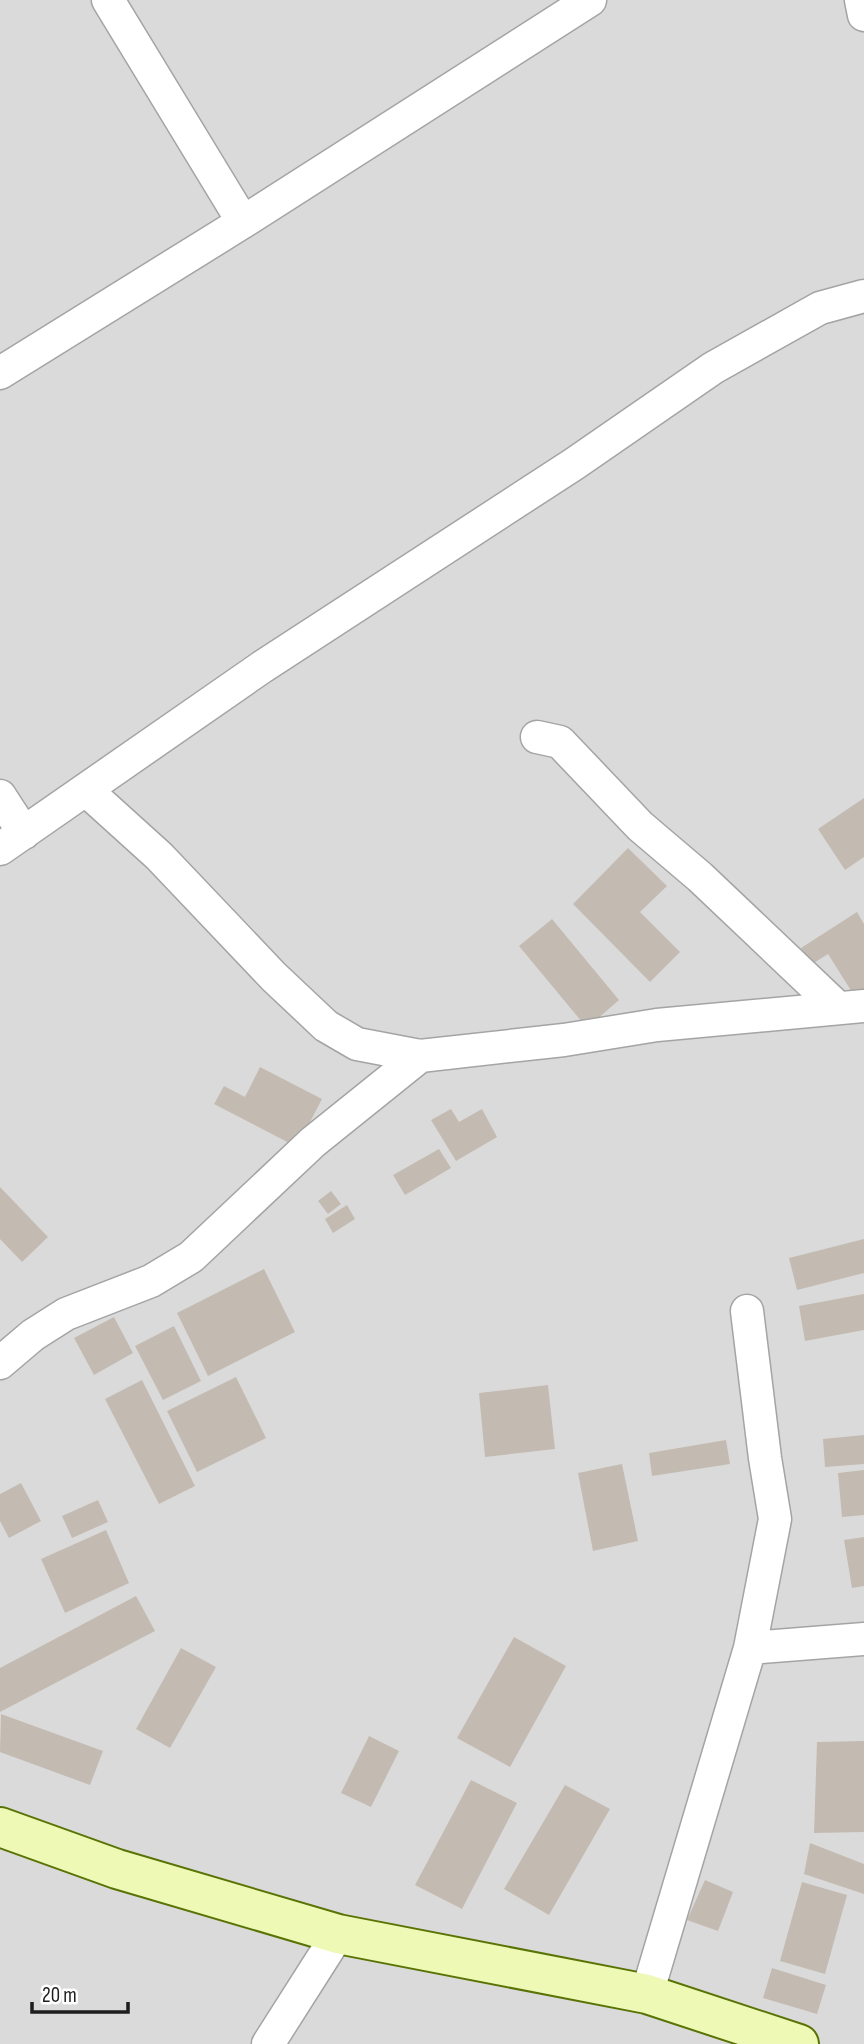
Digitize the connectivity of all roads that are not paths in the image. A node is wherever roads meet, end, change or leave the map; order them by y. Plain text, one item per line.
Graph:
1 (108, 0) edge
2 (590, 0) edge
3 (861, 0) edge
4 (864, 15) edge
5 (243, 222) junction
6 (864, 296) edge
7 (0, 373) edge
8 (537, 737) dead end
9 (86, 790) junction
10 (0, 796) edge
11 (12, 841) edge
12 (850, 1007) edge
13 (420, 1056) junction
14 (747, 1311) dead end
15 (0, 1363) edge
16 (864, 1639) edge
17 (750, 1648) junction
18 (0, 1827) edge
19 (338, 1934) junction
20 (648, 1994) junction
21 (268, 2044) edge
22 (799, 2044) edge

1 - 5 street
2 - 5 street
3 - 4 street
5 - 7 street
6 - 9 street
8 - 12 street
9 - 11 street
9 - 13 street
10 - 11 street
12 - 13 street
13 - 15 street
14 - 17 street
16 - 17 street
17 - 20 street
18 - 19 street
19 - 20 street
19 - 21 street
20 - 22 street

